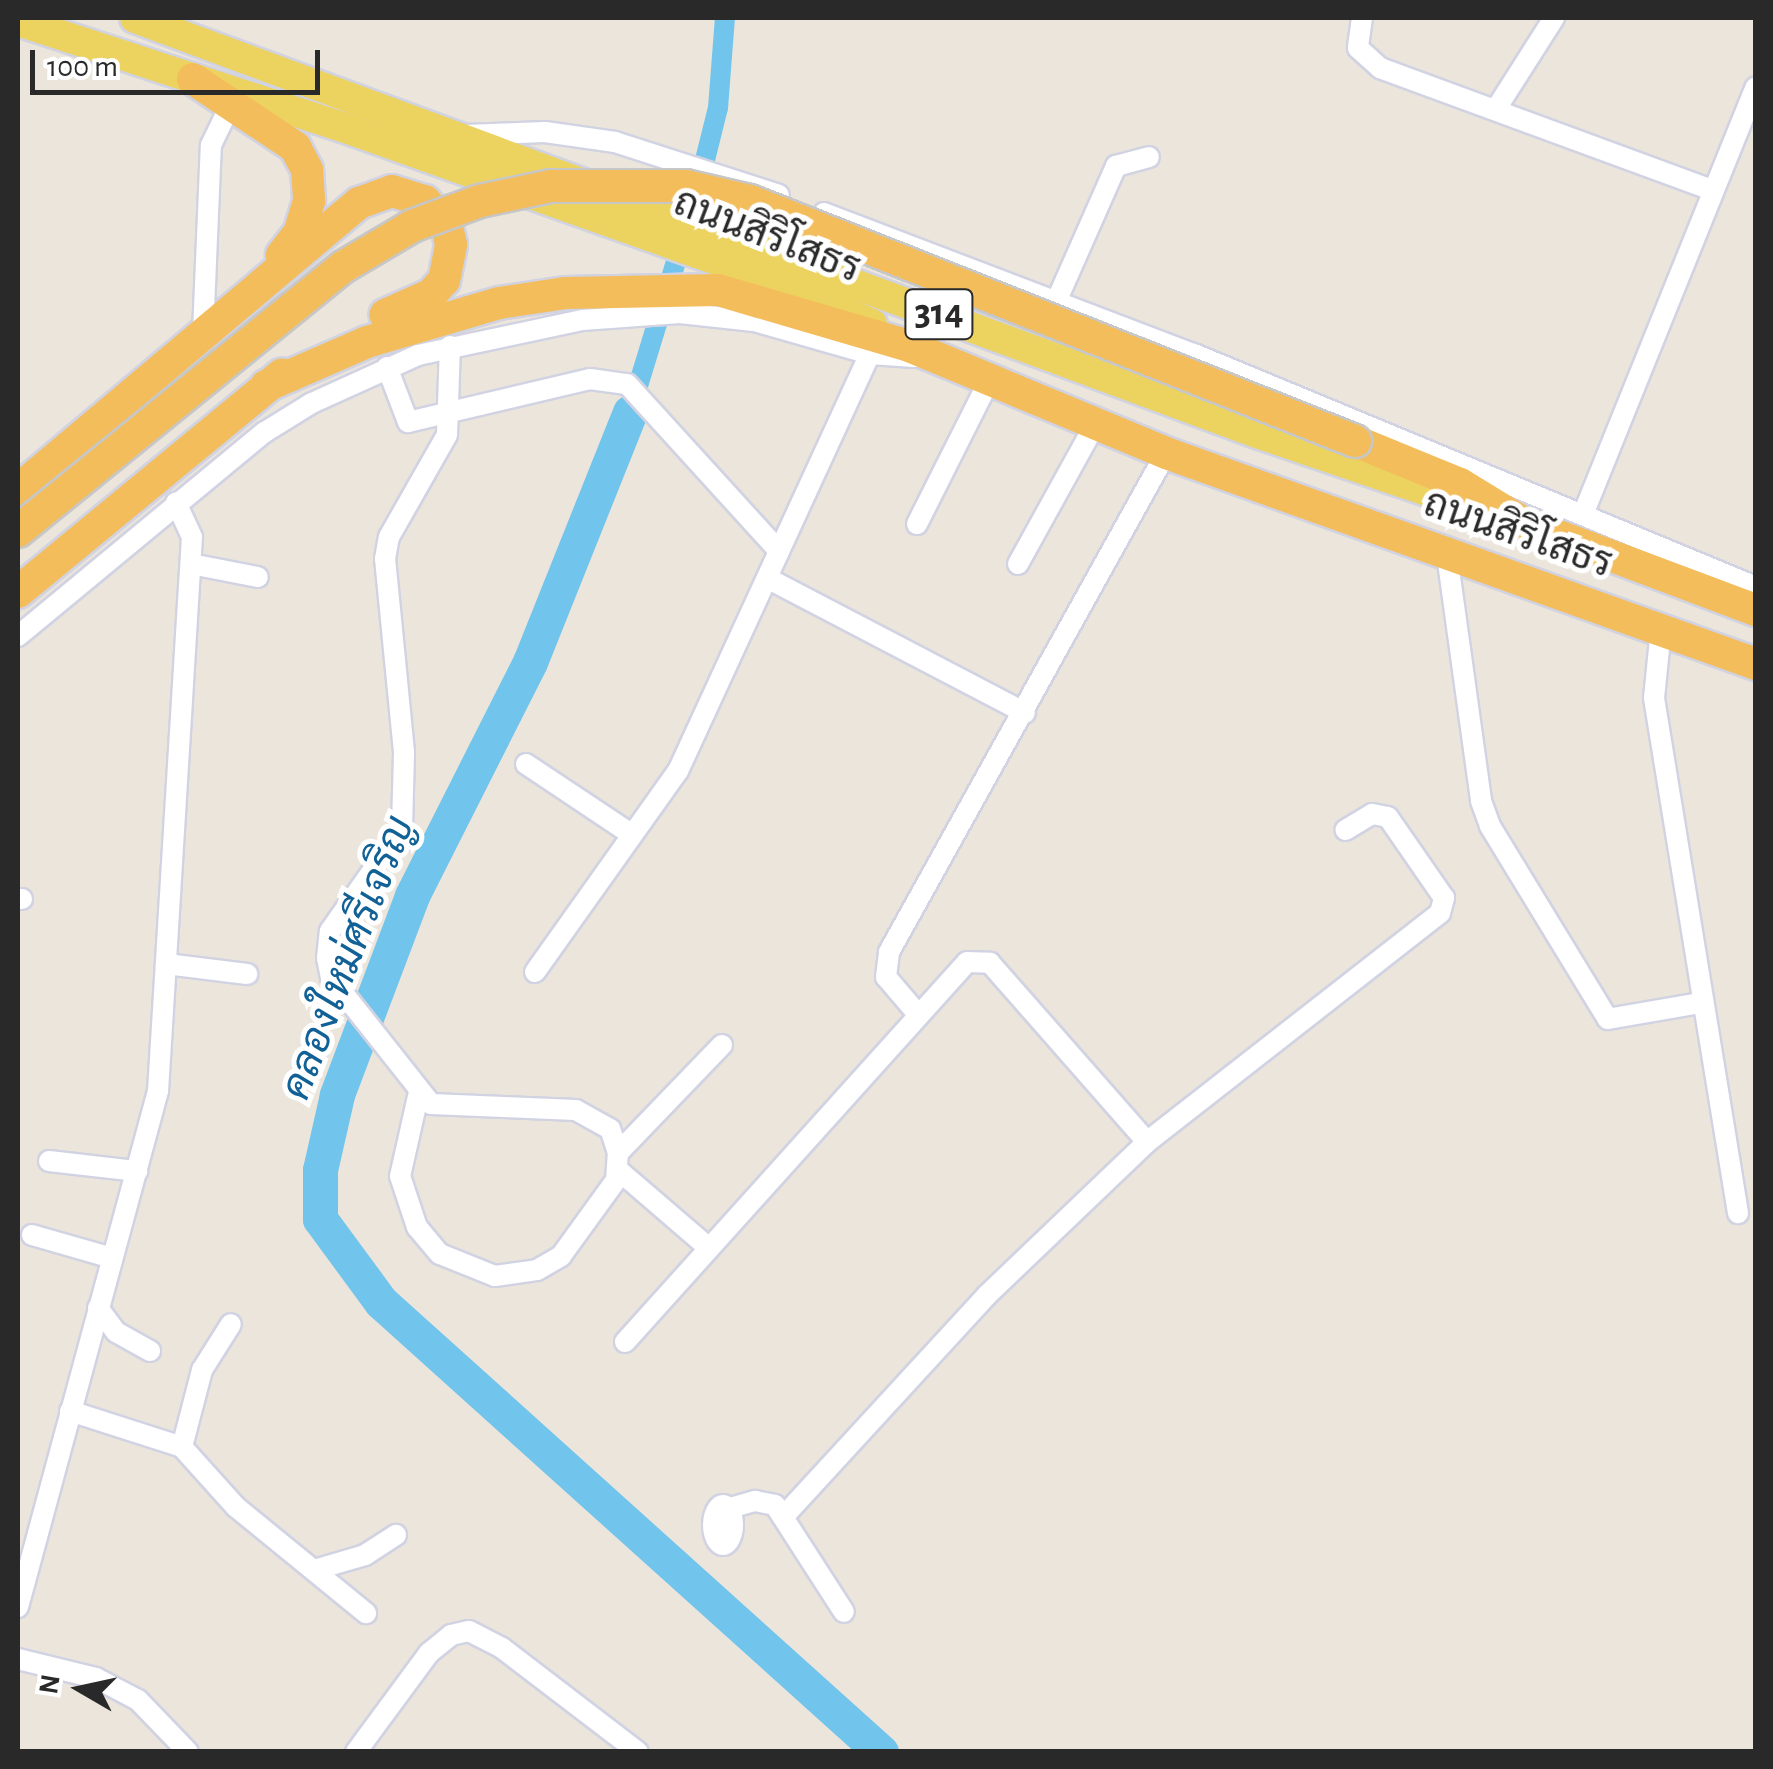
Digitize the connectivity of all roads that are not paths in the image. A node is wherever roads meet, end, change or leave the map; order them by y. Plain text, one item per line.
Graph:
1 (134, 18) edge
2 (1362, 18) edge
3 (1554, 18) edge
4 (18, 21) edge
5 (193, 79) junction
6 (1756, 87) edge
7 (356, 96) junction
8 (229, 108) junction
9 (1496, 110) junction
10 (343, 128) junction
11 (465, 136) junction
12 (1150, 157) dead end
13 (1712, 190) junction
14 (258, 286) junction
15 (1056, 302) junction
16 (203, 334) junction
17 (450, 346) junction
18 (922, 351) junction
19 (870, 354) junction
20 (387, 367) junction
21 (991, 377) junction
22 (266, 386) junction
23 (450, 409) junction
24 (1096, 421) junction
25 (1166, 452) junction
26 (18, 490) edge
27 (176, 503) junction
28 (1584, 512) junction
29 (1524, 523) junction
30 (917, 524) dead end
31 (18, 531) edge
32 (780, 551) junction
33 (1447, 555) junction
34 (191, 564) junction
35 (1018, 564) dead end
36 (258, 577) dead end
37 (767, 578) junction
38 (1756, 586) edge
39 (18, 592) edge
40 (1756, 610) edge
41 (1661, 629) junction
42 (18, 636) edge
43 (1756, 664) edge
44 (1025, 714) junction
45 (526, 764) dead end
46 (1345, 830) dead end
47 (631, 834) junction
48 (166, 964) junction
49 (535, 972) dead end
50 (247, 974) dead end
51 (1700, 1003) junction
52 (916, 1012) junction
53 (722, 1045) dead end
54 (419, 1092) junction
55 (1147, 1142) junction
56 (49, 1161) dead end
57 (617, 1161) junction
58 (137, 1172) junction
59 (1738, 1213) dead end
60 (32, 1234) dead end
61 (709, 1248) junction
62 (112, 1258) junction
63 (98, 1308) junction
64 (231, 1324) dead end
65 (626, 1342) dead end
66 (150, 1351) dead end
67 (70, 1410) junction
68 (182, 1447) junction
69 (730, 1508) dead end
70 (784, 1516) junction
71 (396, 1535) dead end
72 (314, 1570) junction
73 (18, 1607) edge
74 (844, 1612) dead end
75 (366, 1613) dead end
76 (18, 1658) edge
77 (188, 1752) edge
78 (356, 1752) edge
79 (638, 1752) edge

1 - 7 main road, ถนนสิริโสธร / 314
2 - 9 street
3 - 9 street
4 - 5 main road, ถนนสิริโสธร / 314
5 - 8 highway
5 - 10 main road, ถนนสิริโสธร / 314
6 - 13 street
7 - 10 main road
7 - 11 main road, ถนนสิริโสธร / 314
8 - 14 highway
8 - 16 street
9 - 13 street
10 - 18 main road, ถนนสิริโสธร / 314
11 - 15 street
11 - 29 main road, ถนนสิริโสธร / 314
12 - 15 street
13 - 28 street
14 - 16 highway
14 - 22 highway
15 - 28 street
16 - 26 highway
17 - 19 street
17 - 20 street
17 - 23 street
18 - 19 street
18 - 21 highway, ถนนสิริโสธร
18 - 22 highway
19 - 32 street
20 - 23 street
20 - 27 street
21 - 24 highway, ถนนสิริโสธร
21 - 30 street
22 - 39 highway
23 - 32 street
23 - 54 street
24 - 25 highway, ถนนสิริโสธร
24 - 35 street
25 - 33 highway, ถนนสิริโสธร
25 - 44 street
27 - 34 street
27 - 42 street
28 - 38 street
29 - 31 highway, bridge
29 - 40 highway, ถนนสิริโสธร / 314
32 - 37 street
33 - 41 highway, ถนนสิริโสธร
33 - 51 street
34 - 36 street
34 - 48 street
37 - 44 street
37 - 47 street
41 - 43 highway, ถนนสิริโสธร
41 - 51 street
44 - 52 street
45 - 47 street
46 - 55 street
47 - 49 street
48 - 50 street
48 - 58 street
51 - 59 street
52 - 55 street
52 - 61 street
53 - 57 street
54 - 57 street
54 - 57 street
55 - 70 street
56 - 58 street
57 - 61 street
58 - 62 street
60 - 62 street
61 - 65 street
62 - 63 street
63 - 66 street
63 - 67 street
64 - 68 street
67 - 68 street
67 - 73 street
68 - 72 street
69 - 70 street
70 - 74 street
71 - 72 street
72 - 75 street
76 - 77 street
78 - 79 street

